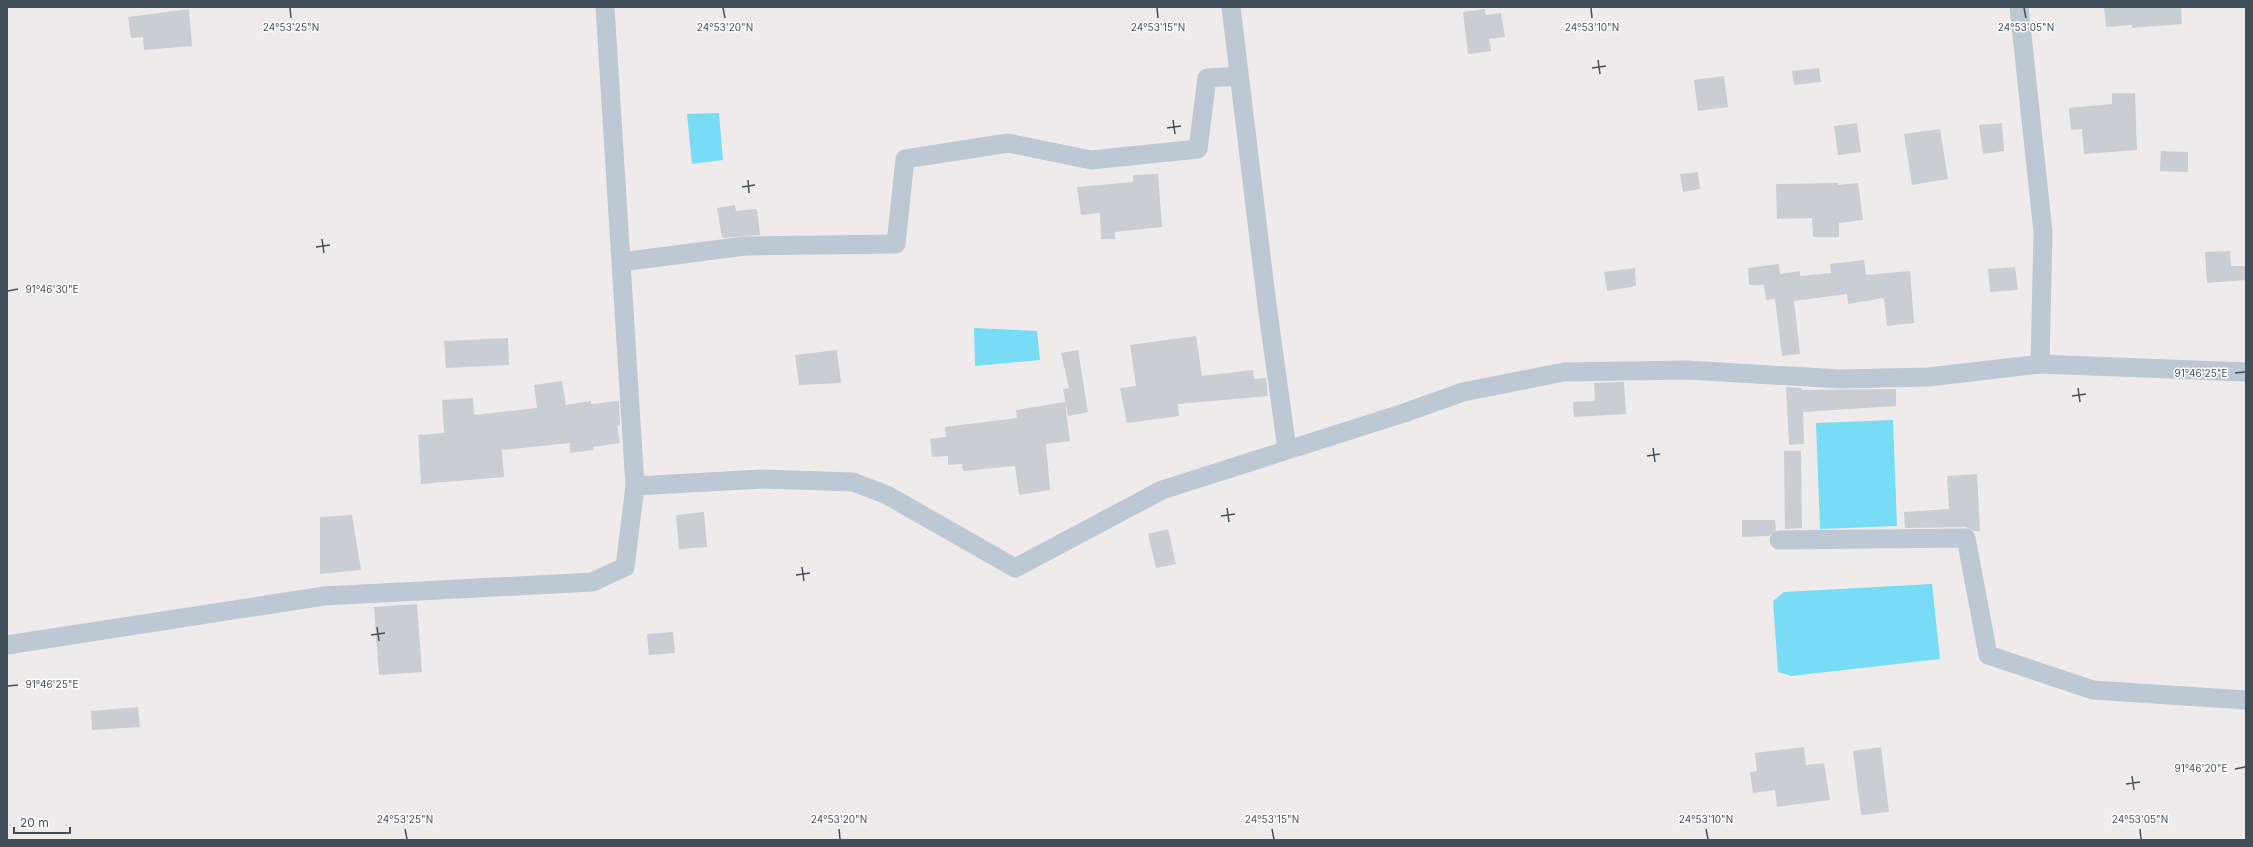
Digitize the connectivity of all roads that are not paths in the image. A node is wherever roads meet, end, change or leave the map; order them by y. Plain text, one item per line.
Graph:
1 (605, 7) edge
2 (1231, 7) edge
3 (2019, 7) edge
4 (1239, 76) junction
5 (621, 262) junction
6 (2040, 364) junction
7 (2246, 372) edge
8 (1287, 449) junction
9 (635, 486) junction
10 (1779, 540) dead end
11 (7, 645) edge
12 (2246, 700) edge

1 - 5 street
2 - 4 street
3 - 6 street
4 - 5 street
4 - 8 street
5 - 9 street
6 - 7 street
6 - 8 street
8 - 9 street
9 - 11 street
10 - 12 street

